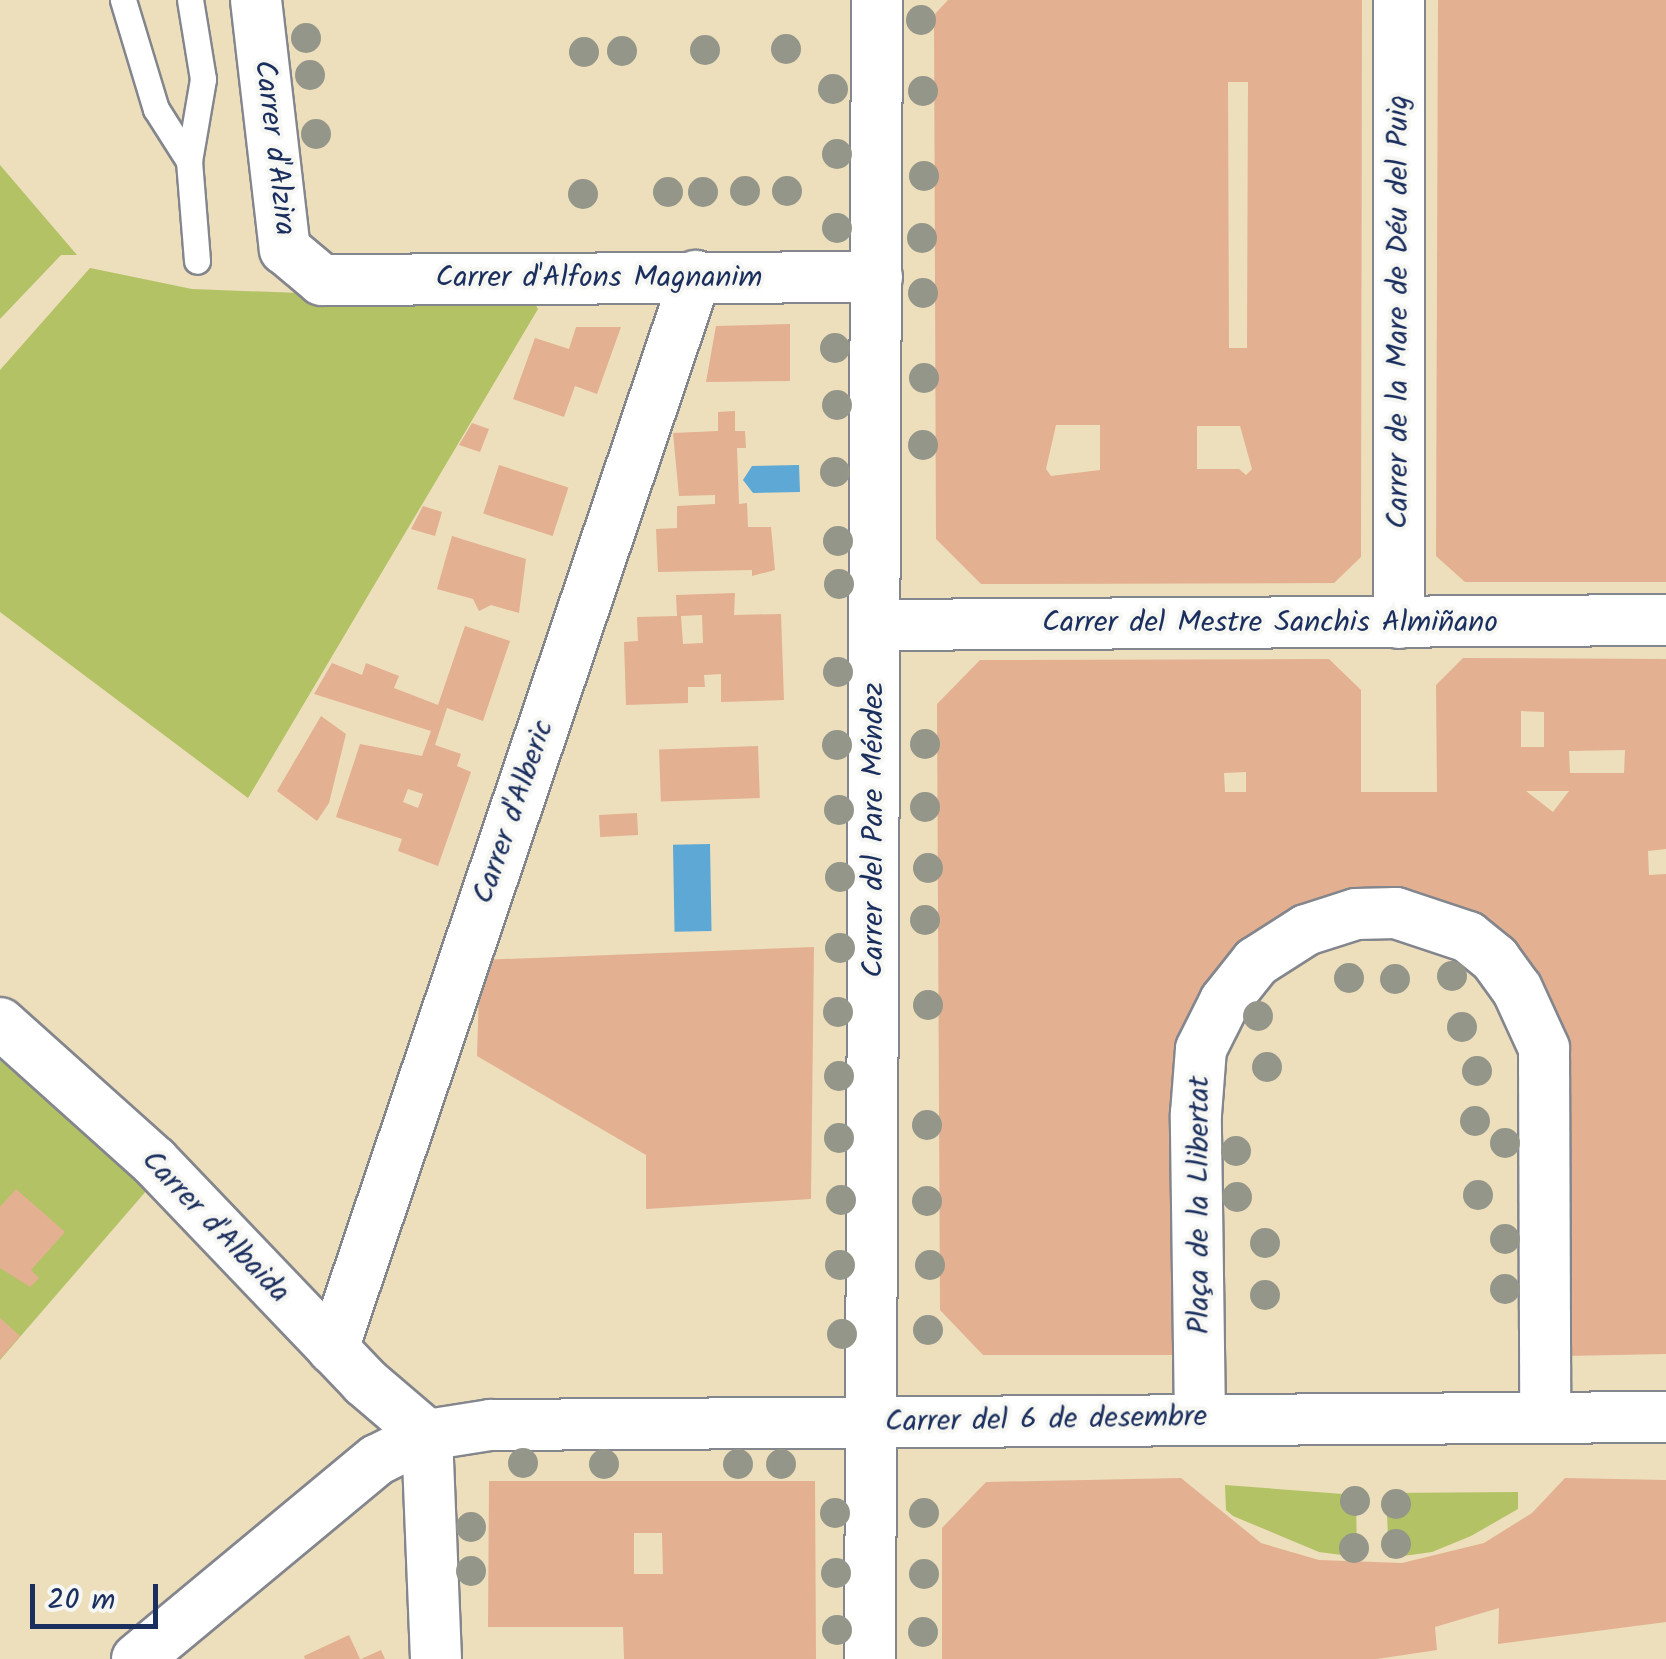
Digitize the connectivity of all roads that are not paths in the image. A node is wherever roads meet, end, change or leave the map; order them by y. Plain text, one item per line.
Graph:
1 (123, 0) edge
2 (190, 0) edge
3 (256, 0) edge
4 (877, 0) edge
5 (1399, 0) edge
6 (189, 161) junction
7 (197, 261) dead end
8 (696, 276) junction
9 (876, 277) junction
10 (322, 280) joint
11 (1666, 620) edge
12 (1399, 623) junction
13 (874, 625) junction
14 (0, 1023) edge
15 (332, 1348) junction
16 (1545, 1417) junction
17 (1666, 1418) edge
18 (1200, 1419) junction
19 (874, 1422) junction
20 (427, 1435) junction
21 (137, 1659) edge
22 (436, 1659) edge
23 (870, 1659) edge

1 - 6 lane
2 - 6 lane
3 - 10 street, Carrer d'Alzira
4 - 9 street, Carrer del Pare Méndez
5 - 12 street, Carrer de la Mare de Déu del Puig
6 - 7 lane
8 - 9 street, Carrer d'Alfons Magnanim
8 - 10 street, Carrer d'Alfons Magnanim
8 - 15 street, Carrer d'Alberic
9 - 13 street, Carrer del Pare Méndez
11 - 12 street, Carrer del Mestre Sanchis Almiñano
12 - 13 street, Carrer del Mestre Sanchis Almiñano
13 - 19 street, Carrer del Pare Méndez
14 - 15 street, Carrer d'Albaida
15 - 20 street, Carrer d'Albaida
16 - 17 street, Carrer del 6 de desembre
16 - 18 street, Carrer del 6 de desembre
16 - 18 street, Plaça de la Llibertat
18 - 19 street, Carrer del 6 de desembre
19 - 20 street, Carrer del 6 de desembre
19 - 23 street, Carrer del Pare Méndez
20 - 21 street, Carrer del 6 de desembre
20 - 22 street

